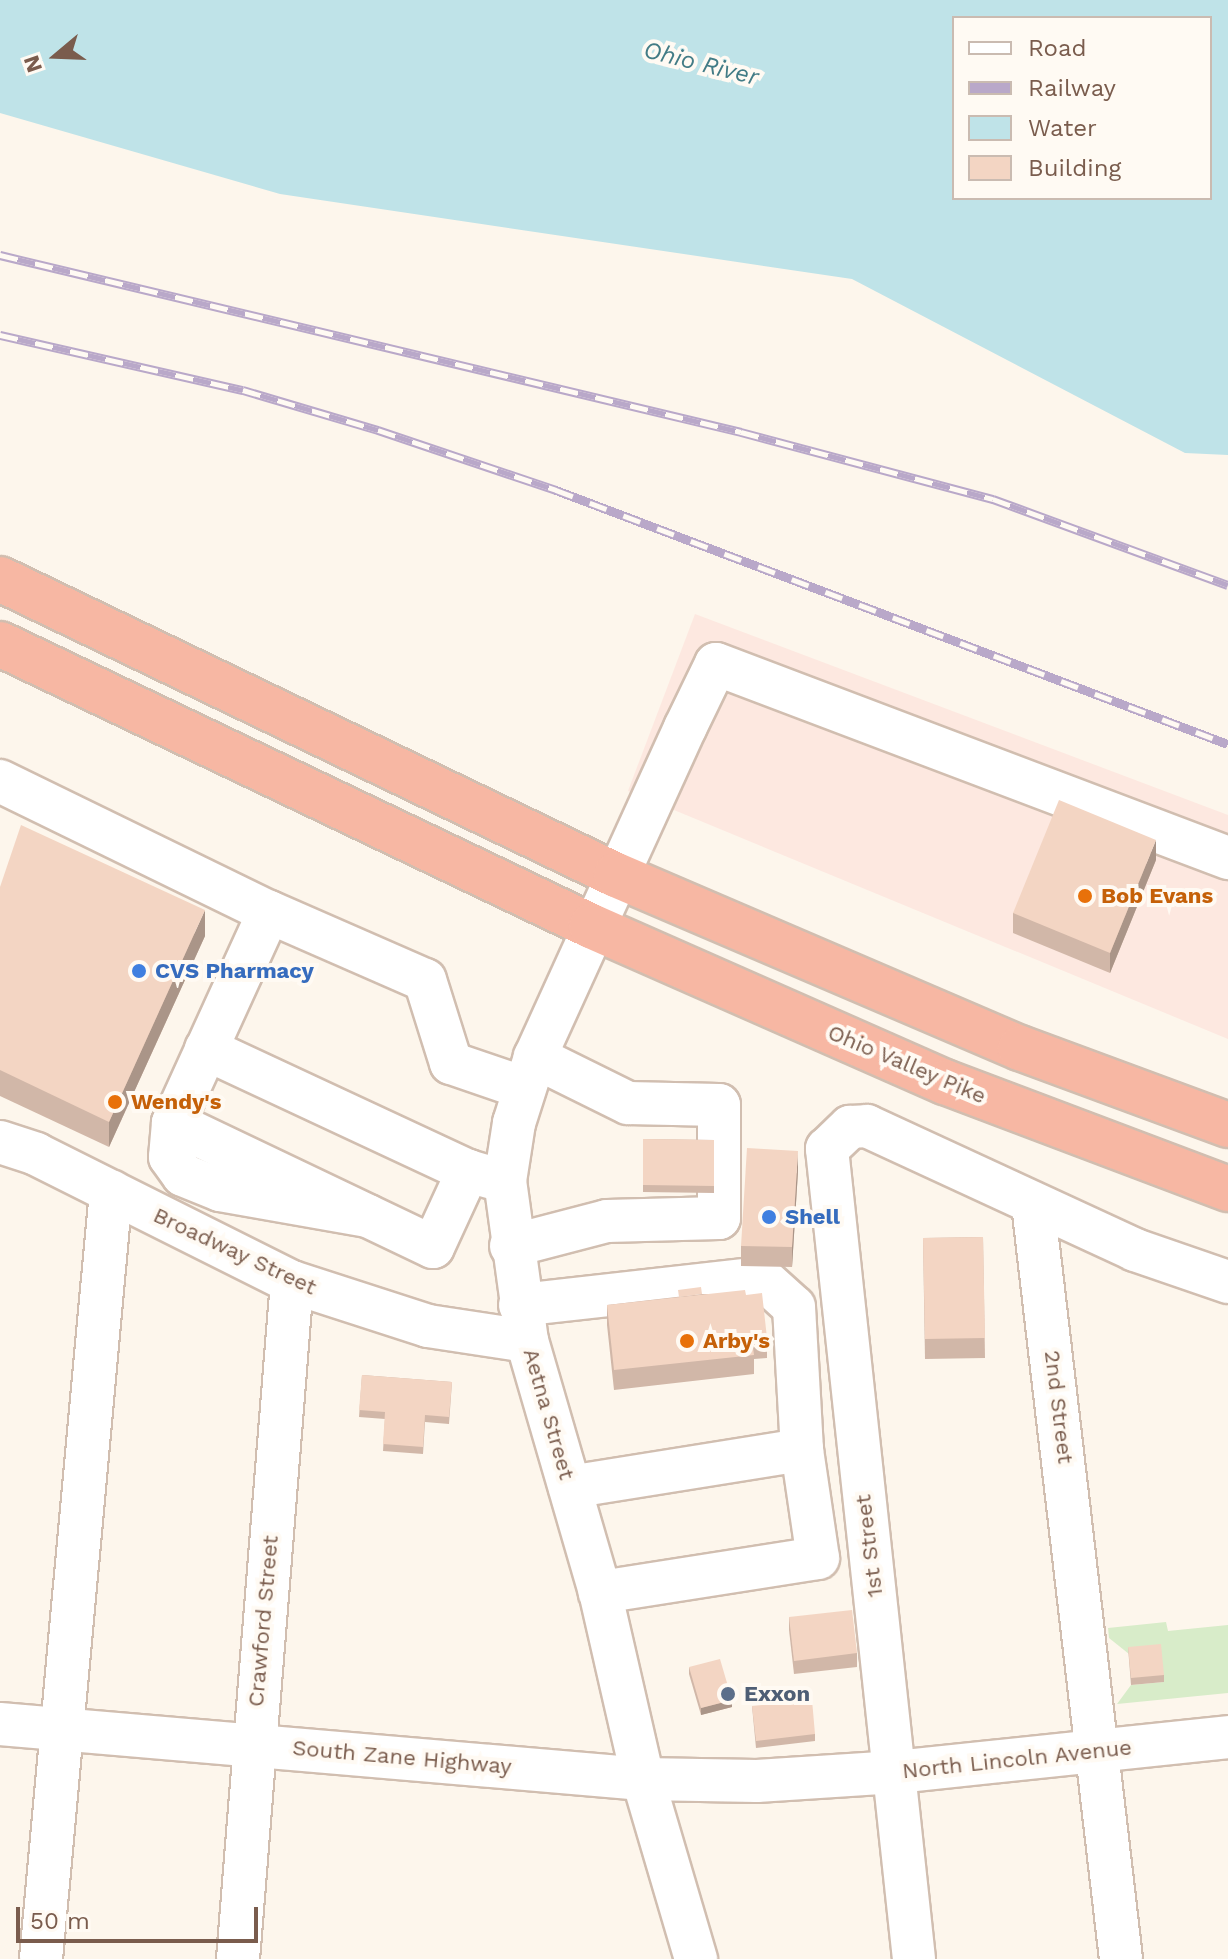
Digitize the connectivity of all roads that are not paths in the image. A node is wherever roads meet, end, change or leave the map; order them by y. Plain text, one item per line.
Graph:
1 (0, 579) edge
2 (0, 644) edge
3 (0, 781) edge
4 (1228, 858) edge
5 (616, 875) junction
6 (269, 912) junction
7 (591, 926) junction
8 (206, 1049) junction
9 (530, 1072) junction
10 (1228, 1125) edge
11 (0, 1142) edge
12 (487, 1176) junction
13 (1228, 1189) edge
14 (111, 1191) junction
15 (1033, 1204) junction
16 (511, 1246) junction
17 (292, 1282) junction
18 (1228, 1282) edge
19 (564, 1300) junction
20 (524, 1323) junction
21 (801, 1433) junction
22 (570, 1487) junction
23 (870, 1555) junction
24 (818, 1558) junction
25 (600, 1592) junction
26 (0, 1724) edge
27 (62, 1729) junction
28 (1228, 1737) edge
29 (253, 1745) junction
30 (1096, 1751) junction
31 (896, 1772) junction
32 (805, 1775) joint
33 (643, 1779) junction
34 (41, 1959) edge
35 (238, 1959) edge
36 (696, 1959) edge
37 (914, 1959) edge
38 (1121, 1959) edge

1 - 5 highway
2 - 7 highway, Ohio Valley Pike
3 - 6 street
4 - 5 street, Aetna Street
5 - 7 street, Aetna Street
5 - 10 highway
6 - 8 street
6 - 9 street
7 - 9 street, Aetna Street
7 - 13 highway, Ohio Valley Pike
8 - 12 street
8 - 12 street
9 - 12 street, Aetna Street
9 - 16 street
11 - 14 street, Broadway Street
12 - 16 street, Aetna Street
14 - 17 street, Broadway Street
14 - 27 street
15 - 18 street
15 - 23 street, 1st Street
15 - 30 street, 2nd Street
16 - 20 street, Aetna Street
17 - 20 street, Broadway Street
17 - 29 street, Crawford Street
19 - 20 street, Broadway Street
19 - 21 street
19 - 21 street, Broadway Street
20 - 22 street, Aetna Street
21 - 22 street
21 - 24 street
22 - 25 street, Aetna Street
23 - 24 street
23 - 31 street, 1st Street
24 - 25 street
25 - 33 street, Aetna Street
26 - 27 street, South Zane Highway
27 - 29 street, South Zane Highway
27 - 34 street
28 - 30 street, North Lincoln Avenue
29 - 33 street, South Zane Highway
29 - 35 street, Crawford Street
30 - 31 street, North Lincoln Avenue
30 - 38 street
31 - 32 street, North Lincoln Avenue
31 - 37 street, 1st Street
32 - 33 street, South Zane Highway
33 - 36 street, Aetna Street

